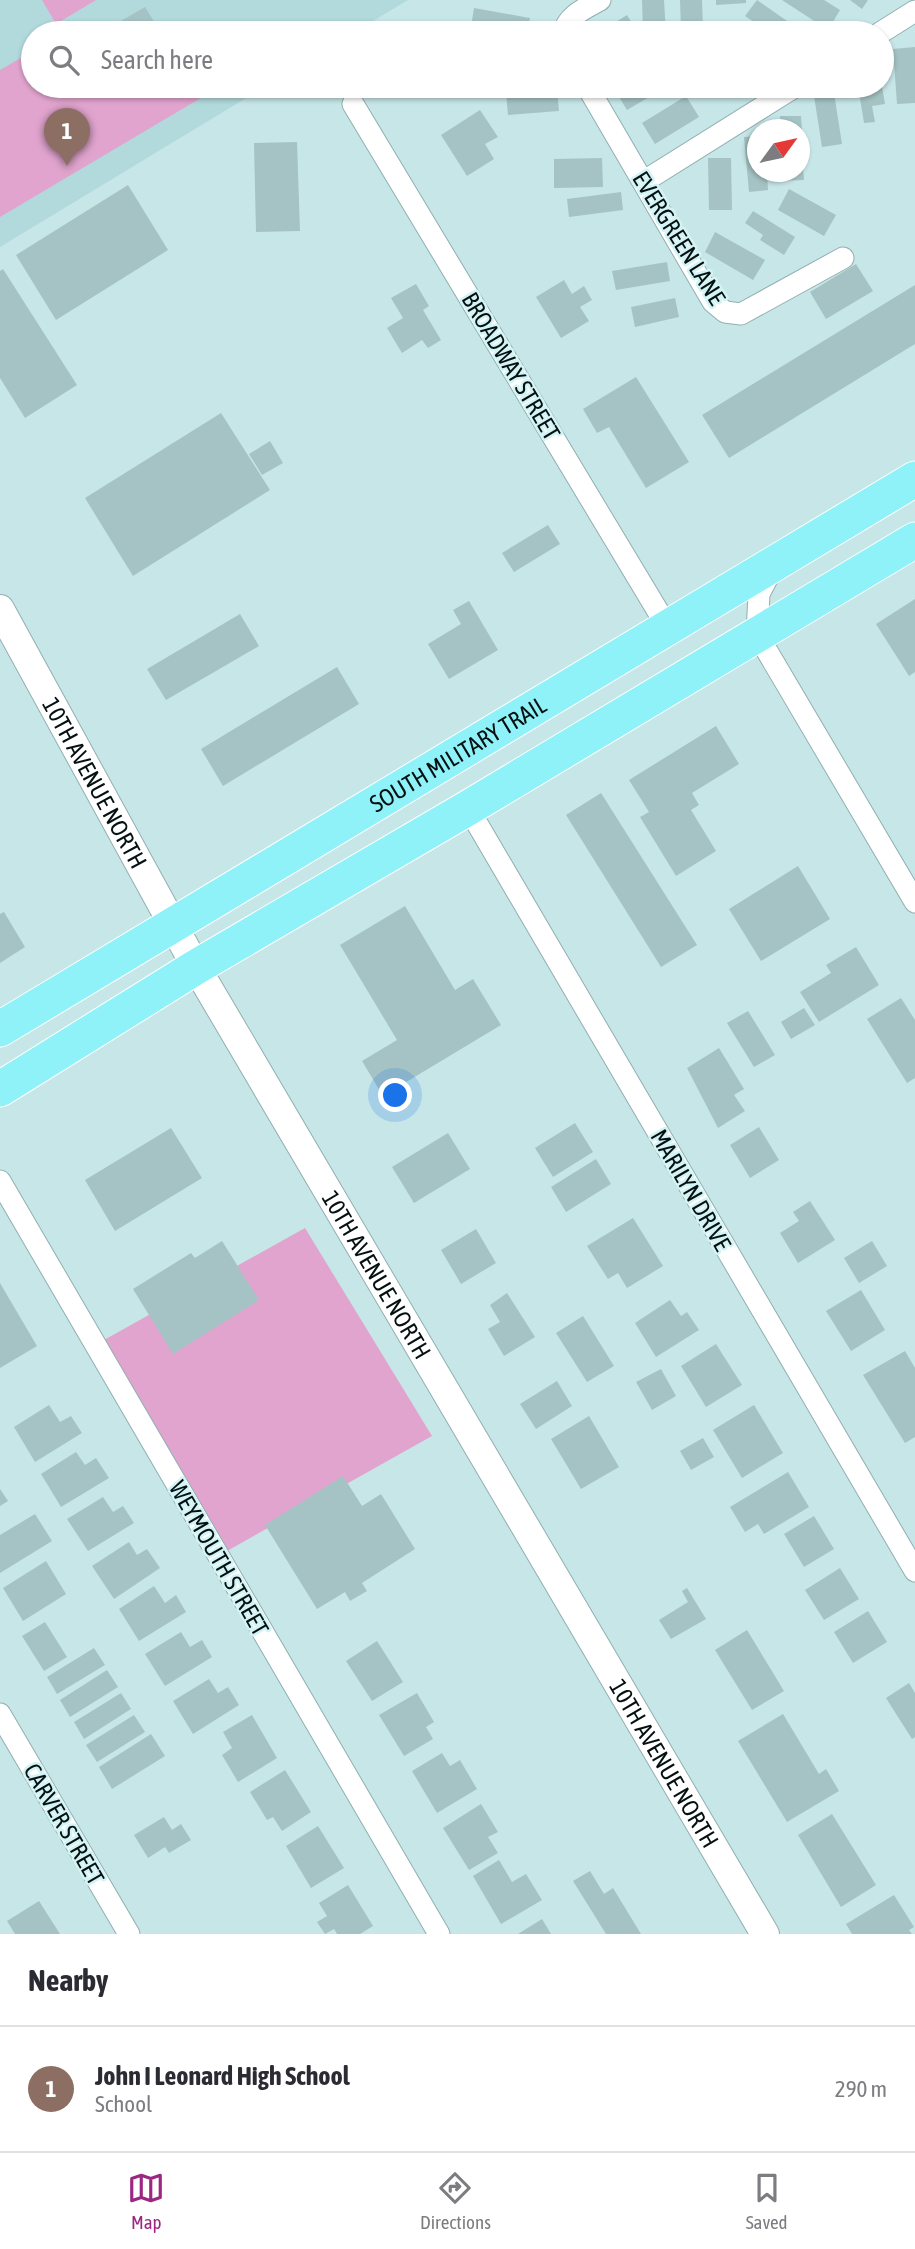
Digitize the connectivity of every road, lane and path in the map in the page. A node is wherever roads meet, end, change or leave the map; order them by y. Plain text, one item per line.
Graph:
1 (600, 0) edge
2 (915, 11) edge
3 (570, 21) edge
4 (894, 24) edge
5 (594, 98) edge
6 (777, 98) edge
7 (353, 104) dead end
8 (643, 182) junction
9 (843, 258) dead end
10 (915, 479) edge
11 (915, 540) edge
12 (776, 562) junction
13 (0, 609) edge
14 (668, 628) junction
15 (757, 634) junction
16 (468, 808) junction
17 (915, 902) edge
18 (173, 925) junction
19 (196, 967) junction
20 (0, 1029) edge
21 (0, 1089) edge
22 (0, 1181) edge
23 (915, 1571) edge
24 (0, 1714) edge
25 (129, 1934) edge
26 (439, 1934) edge
27 (765, 1934) edge

1 - 3 street
2 - 4 street
5 - 8 street, EVERGREEN LANE
6 - 8 street
7 - 14 street, BROADWAY STREET
8 - 9 street, EVERGREEN LANE
10 - 12 main road, SOUTH MILITARY TRAIL
11 - 15 main road, SOUTH MILITARY TRAIL
12 - 14 main road, SOUTH MILITARY TRAIL
12 - 15 street
13 - 18 street, 10TH AVENUE NORTH
14 - 18 main road, SOUTH MILITARY TRAIL
15 - 16 main road, SOUTH MILITARY TRAIL
15 - 17 street
16 - 19 main road, SOUTH MILITARY TRAIL
16 - 23 street, MARILYN DRIVE
18 - 19 street, 10TH AVENUE NORTH
18 - 20 main road, SOUTH MILITARY TRAIL
19 - 21 main road, SOUTH MILITARY TRAIL
19 - 27 street, 10TH AVENUE NORTH
22 - 26 street, WEYMOUTH STREET
24 - 25 street, CARVER STREET

